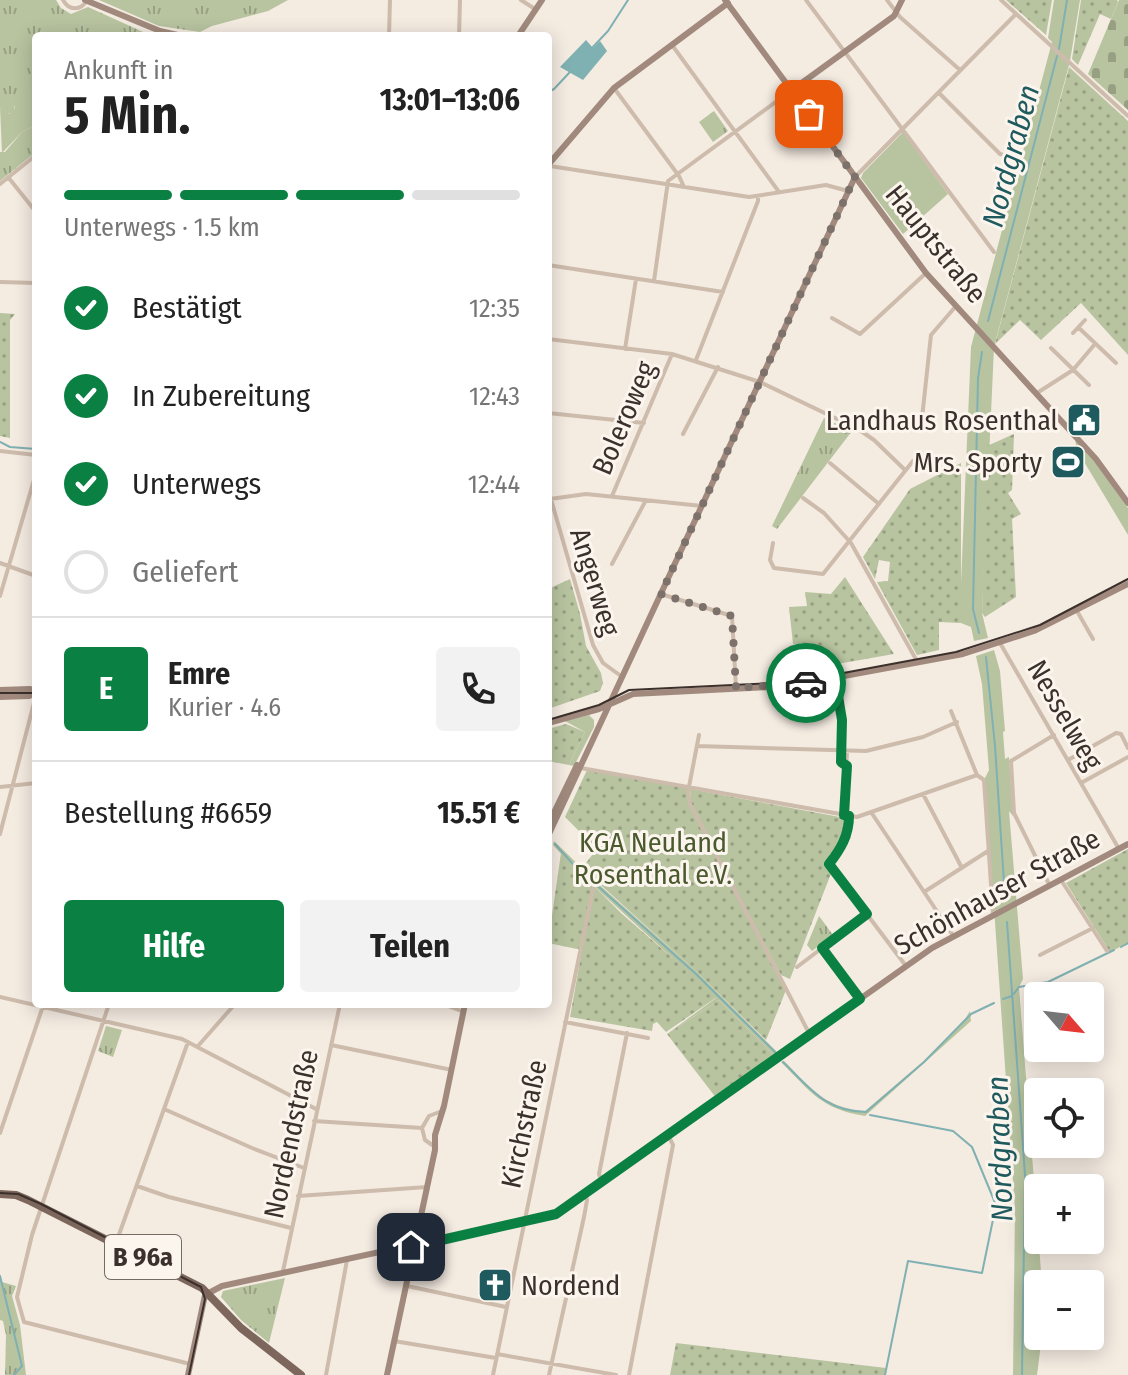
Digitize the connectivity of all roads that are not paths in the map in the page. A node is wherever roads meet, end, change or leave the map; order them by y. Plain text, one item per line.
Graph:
1 (63, 0) edge
2 (86, 0) edge
3 (390, 0) edge
4 (460, 0) edge
5 (521, 0) edge
6 (542, 0) edge
7 (806, 0) edge
8 (887, 0) edge
9 (902, 0) edge
10 (1001, 0) edge
11 (729, 1) edge
12 (535, 9) junction
13 (897, 12) junction
14 (1016, 14) junction
15 (165, 32) edge
16 (389, 32) edge
17 (459, 32) edge
18 (521, 32) edge
19 (671, 45) junction
20 (844, 52) junction
21 (960, 70) junction
22 (614, 88) junction
23 (792, 90) junction
24 (939, 93) junction
25 (1128, 116) edge
26 (903, 128) junction
27 (735, 132) junction
28 (32, 158) edge
29 (1019, 160) dead end
30 (552, 162) edge
31 (552, 166) edge
32 (678, 174) junction
33 (8, 177) junction
34 (855, 177) junction
35 (0, 184) edge
36 (668, 184) junction
37 (684, 187) junction
38 (848, 191) junction
39 (779, 192) junction
40 (758, 196) junction
41 (32, 207) edge
42 (994, 252) dead end
43 (552, 266) edge
44 (926, 273) junction
45 (636, 279) junction
46 (654, 281) junction
47 (0, 282) edge
48 (32, 283) edge
49 (723, 292) junction
50 (956, 306) junction
51 (832, 318) dead end
52 (1085, 320) dead end
53 (1079, 328) junction
54 (1073, 333) dead end
55 (552, 340) edge
56 (1095, 344) junction
57 (1051, 348) dead end
58 (625, 349) junction
59 (672, 354) junction
60 (696, 360) junction
61 (1116, 363) dead end
62 (718, 367) junction
63 (1073, 370) junction
64 (760, 382) junction
65 (1089, 385) dead end
66 (1037, 393) junction
67 (552, 413) edge
68 (922, 418) dead end
69 (644, 423) junction
70 (683, 434) dead end
71 (0, 451) edge
72 (32, 455) edge
73 (913, 461) dead end
74 (830, 463) dead end
75 (905, 470) junction
76 (32, 486) edge
77 (612, 496) junction
78 (803, 498) dead end
79 (552, 499) edge
80 (646, 500) junction
81 (1128, 503) edge
82 (879, 504) junction
83 (552, 506) edge
84 (702, 506) junction
85 (773, 543) dead end
86 (851, 543) junction
87 (0, 563) edge
88 (612, 564) dead end
89 (8, 566) junction
90 (32, 575) edge
91 (1128, 584) edge
92 (661, 594) junction
93 (0, 596) edge
94 (1077, 611) junction
95 (1093, 639) dead end
96 (1000, 643) junction
97 (918, 663) junction
98 (621, 676) junction
99 (835, 678) junction
100 (736, 688) junction
101 (0, 690) edge
102 (32, 690) edge
103 (32, 695) edge
104 (0, 697) edge
105 (609, 704) junction
106 (32, 708) edge
107 (951, 711) dead end
108 (586, 713) junction
109 (552, 722) edge
110 (957, 722) junction
111 (596, 730) junction
112 (699, 735) dead end
113 (1054, 735) junction
114 (697, 746) junction
115 (1128, 748) edge
116 (844, 751) junction
117 (1128, 757) edge
118 (1068, 760) junction
119 (578, 767) junction
120 (977, 775) junction
121 (32, 783) edge
122 (1081, 783) junction
123 (12, 784) junction
124 (0, 787) edge
125 (690, 787) junction
126 (923, 794) junction
127 (871, 812) junction
128 (846, 816) junction
129 (552, 817) edge
130 (552, 827) edge
131 (0, 834) edge
132 (1128, 844) edge
133 (1119, 849) junction
134 (988, 851) junction
135 (962, 868) junction
136 (1061, 880) junction
137 (1050, 886) junction
138 (593, 889) dead end
139 (924, 892) junction
140 (867, 914) junction
141 (994, 917) junction
142 (1093, 928) junction
143 (954, 937) junction
144 (822, 948) junction
145 (1107, 951) dead end
146 (1040, 955) dead end
147 (906, 966) junction
148 (797, 967) dead end
149 (0, 997) edge
150 (860, 999) junction
151 (32, 1003) edge
152 (43, 1008) edge
153 (56, 1008) edge
154 (108, 1008) edge
155 (231, 1008) edge
156 (339, 1008) edge
157 (466, 1008) edge
158 (103, 1020) junction
159 (565, 1022) junction
160 (627, 1033) junction
161 (810, 1035) junction
162 (648, 1038) dead end
163 (188, 1042) junction
164 (331, 1045) junction
165 (198, 1046) junction
166 (452, 1070) junction
167 (164, 1109) junction
168 (316, 1109) junction
169 (442, 1111) junction
170 (314, 1121) junction
171 (422, 1128) junction
172 (0, 1133) edge
173 (668, 1135) junction
174 (435, 1147) junction
175 (304, 1168) junction
176 (602, 1182) junction
177 (137, 1186) junction
178 (427, 1187) junction
179 (0, 1194) edge
180 (585, 1194) junction
181 (298, 1196) junction
182 (40, 1206) junction
183 (524, 1222) junction
184 (291, 1228) junction
185 (115, 1244) junction
186 (415, 1246) junction
187 (347, 1260) junction
188 (283, 1273) junction
189 (407, 1286) junction
190 (207, 1292) junction
191 (507, 1307) junction
192 (394, 1341) junction
193 (497, 1356) junction
194 (552, 1363) junction
195 (190, 1364) junction
196 (188, 1375) edge
197 (301, 1375) edge
198 (326, 1375) edge
199 (387, 1375) edge
200 (493, 1375) edge
201 (549, 1375) edge
202 (616, 1375) edge
203 (629, 1375) edge

1 - 2 street
2 - 15 street
3 - 16 street
4 - 17 street
5 - 12 street
6 - 12 street
7 - 20 street
8 - 13 street
9 - 13 street
10 - 14 street
11 - 19 street
11 - 23 street, Hauptstraße
12 - 18 street
13 - 20 street
13 - 21 street
14 - 21 street
14 - 25 street
19 - 22 street
19 - 27 street
20 - 23 street
20 - 26 street
21 - 24 street
22 - 30 street
22 - 32 street
23 - 27 street
23 - 34 street, Hauptstraße
24 - 26 street
24 - 29 street
26 - 34 street
26 - 42 street
27 - 32 street
27 - 39 street
28 - 33 street
31 - 36 street
32 - 36 street
32 - 37 street
33 - 35 street
33 - 41 street
34 - 38 street
34 - 44 street, Hauptstraße
36 - 37 street
36 - 46 street
37 - 40 street
38 - 39 street
38 - 64 street
39 - 40 street
40 - 49 street
43 - 45 street
44 - 50 street, Hauptstraße
44 - 51 street
45 - 46 street
45 - 58 street
46 - 49 street
47 - 48 street
49 - 60 street
50 - 66 street, Hauptstraße
50 - 68 street
52 - 53 street
53 - 54 street
53 - 56 street
55 - 58 street
56 - 61 street
56 - 63 street
57 - 63 street
58 - 59 street
59 - 60 street
59 - 69 street, Boleroweg
60 - 62 street
62 - 64 street
62 - 70 street
63 - 65 street
63 - 66 street
64 - 75 street
64 - 84 street
66 - 81 street, Hauptstraße
67 - 69 street
69 - 77 street, Boleroweg
71 - 72 street
73 - 75 street
74 - 82 street
75 - 82 street
76 - 89 street
77 - 79 street
77 - 80 street
78 - 86 street
80 - 84 street
80 - 88 street
82 - 86 street
83 - 98 street, Angerweg
84 - 92 street
85 - 86 street
86 - 97 street
87 - 89 street
89 - 90 street
89 - 93 street
91 - 94 street
92 - 98 street
92 - 100 street
94 - 95 street
94 - 96 street
96 - 97 street
96 - 113 street, Nesselweg
97 - 99 street
98 - 105 street
99 - 100 street
99 - 116 street
100 - 105 street
101 - 102 street
103 - 104 street
105 - 108 street
105 - 111 street
106 - 123 street
107 - 110 street
108 - 109 street
108 - 111 street
110 - 116 street
110 - 120 street
111 - 119 street
112 - 114 street
113 - 118 street, Nesselweg
113 - 137 street
114 - 116 street
114 - 125 street
115 - 118 street
116 - 128 street
117 - 122 street
118 - 122 street, Nesselweg
119 - 125 street
119 - 129 street
119 - 130 street
120 - 126 street
120 - 134 street
121 - 123 street
122 - 133 street, Nesselweg
123 - 124 street
123 - 131 street
125 - 128 street
125 - 161 street
126 - 127 street
126 - 135 street
127 - 128 street
127 - 139 street
128 - 140 street
132 - 133 street, Schönhauser Straße
133 - 136 street, Schönhauser Straße
134 - 135 street
134 - 141 street
135 - 139 street
136 - 137 street, Schönhauser Straße
136 - 142 street
137 - 141 street, Schönhauser Straße
138 - 159 street, Kirchstraße
139 - 143 street
140 - 144 street
140 - 147 street
141 - 143 street, Schönhauser Straße
142 - 145 street
142 - 146 street
143 - 147 street, Schönhauser Straße
144 - 148 street
144 - 150 street
147 - 150 street, Schönhauser Straße
149 - 151 street
150 - 161 street, Schönhauser Straße
152 - 172 street
153 - 158 street
154 - 158 street
155 - 165 street
156 - 164 street, Nordendstraße
157 - 166 street
158 - 163 street
158 - 182 street
159 - 160 street
159 - 183 street, Kirchstraße
160 - 162 street
160 - 176 street
161 - 173 street, Schönhauser Straße
163 - 165 street
163 - 167 street
164 - 166 street
164 - 168 street, Nordendstraße
165 - 168 street
166 - 169 street
167 - 175 street
167 - 177 street
168 - 170 street, Nordendstraße
169 - 171 street
169 - 174 street
170 - 171 street
170 - 175 street, Nordendstraße
171 - 174 street
173 - 176 street, Schönhauser Straße
173 - 203 street
174 - 178 street
175 - 181 street, Nordendstraße
176 - 180 street, Schönhauser Straße
177 - 184 street
177 - 185 street
178 - 181 street
178 - 186 street
179 - 182 main road, B 96a
180 - 183 street, Schönhauser Straße
180 - 194 street
181 - 184 street, Nordendstraße
182 - 185 main road, B 96a
182 - 195 street
183 - 186 street, Schönhauser Straße
183 - 191 street, Kirchstraße
184 - 188 street, Nordendstraße
185 - 190 main road, B 96a
186 - 187 street, Schönhauser Straße
186 - 189 street
187 - 188 street, Schönhauser Straße
187 - 198 street
188 - 190 street, Schönhauser Straße
189 - 191 street
189 - 192 street
190 - 195 street
190 - 197 main road, B 96a
191 - 193 street, Kirchstraße
192 - 193 street
192 - 199 street
193 - 194 street
193 - 200 street, Kirchstraße
194 - 201 street
194 - 202 street
195 - 196 street

